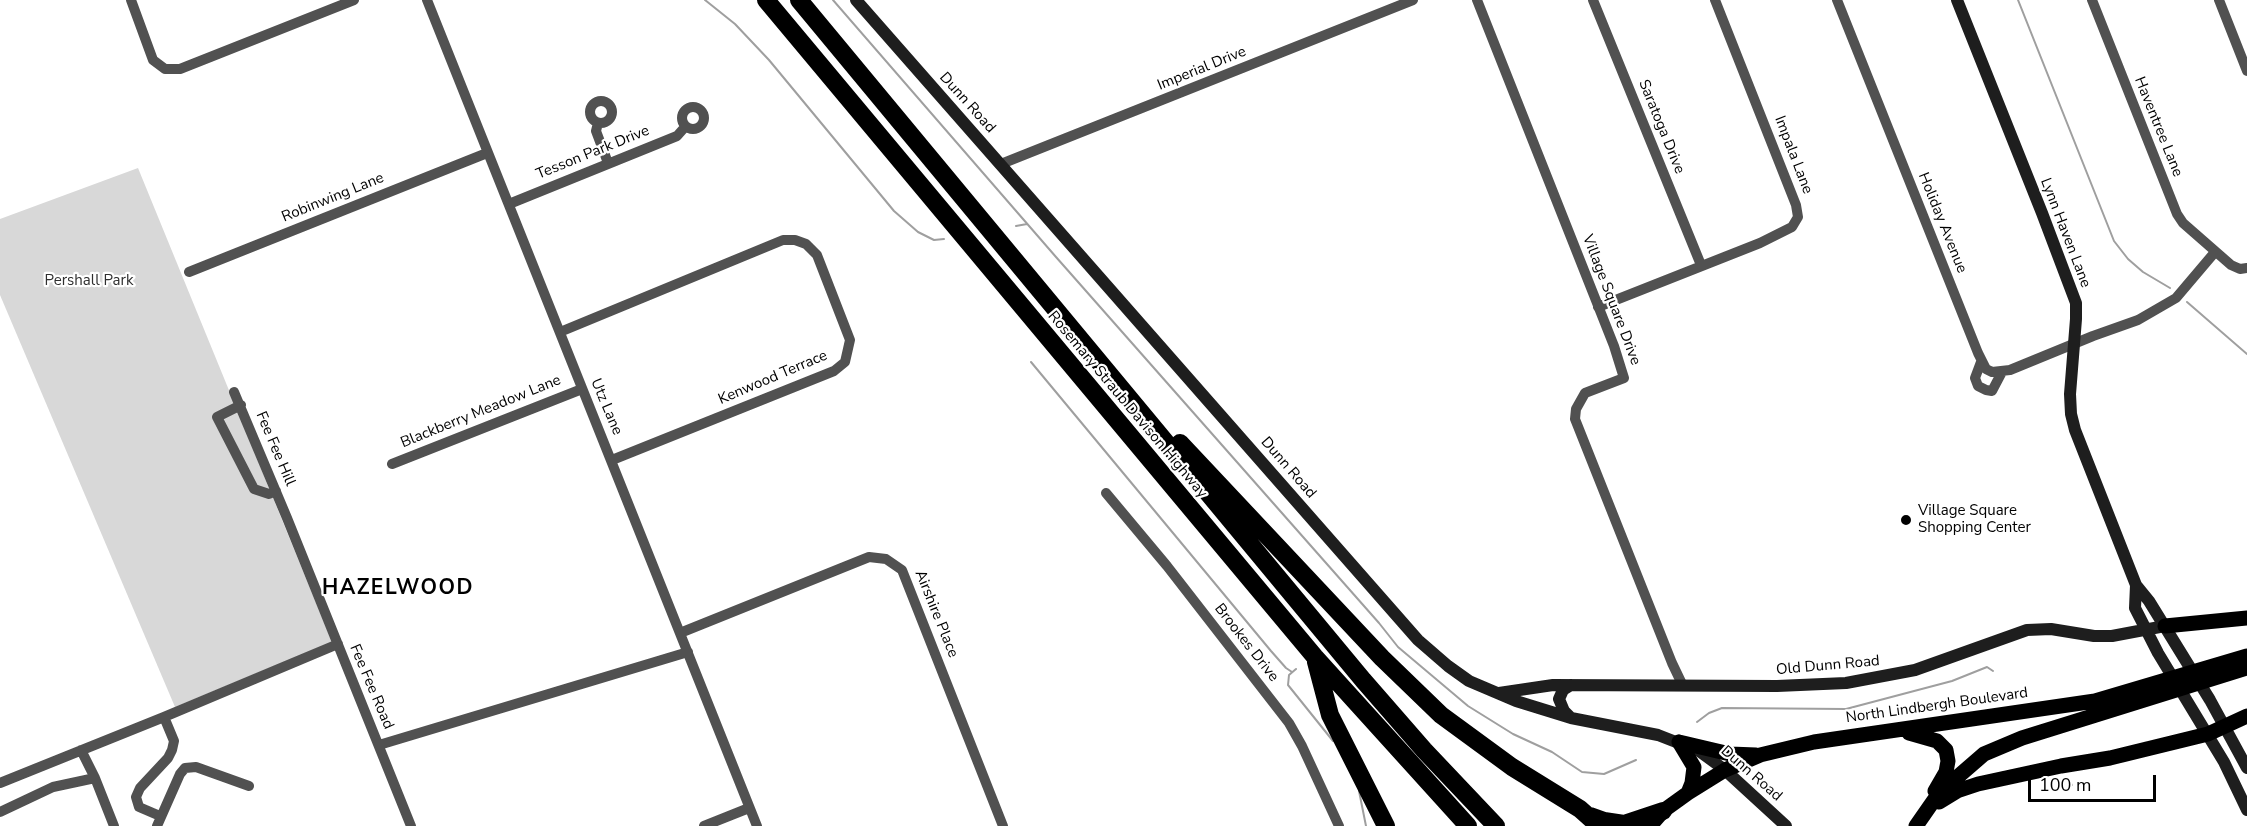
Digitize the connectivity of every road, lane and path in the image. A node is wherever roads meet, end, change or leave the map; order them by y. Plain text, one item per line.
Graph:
1 (131, 0) edge
2 (354, 0) edge
3 (427, 0) edge
4 (766, 0) edge
5 (799, 0) edge
6 (856, 0) edge
7 (1413, 0) edge
8 (1477, 0) edge
9 (1593, 0) edge
10 (1715, 0) edge
11 (1837, 0) edge
12 (1958, 0) edge
13 (2092, 0) edge
14 (2219, 0) edge
15 (2247, 71) edge
16 (598, 123) dead end
17 (685, 127) dead end
18 (487, 153) junction
19 (608, 163) junction
20 (1001, 164) junction
21 (509, 204) junction
22 (2215, 252) junction
23 (1701, 265) junction
24 (2247, 268) edge
25 (189, 272) dead end
26 (1598, 307) junction
27 (560, 332) junction
28 (2074, 344) junction
29 (1981, 362) junction
30 (1103, 365) junction
31 (2002, 372) junction
32 (582, 389) junction
33 (234, 392) dead end
34 (241, 405) junction
35 (612, 460) junction
36 (392, 464) dead end
37 (276, 491) junction
38 (1106, 493) dead end
39 (2136, 585) junction
40 (2247, 618) edge
41 (2165, 626) junction
42 (2145, 628) junction
43 (680, 633) junction
44 (338, 644) junction
45 (688, 652) junction
46 (2247, 656) edge
47 (1315, 657) junction
48 (2247, 668) edge
49 (2219, 671) junction
50 (1553, 685) junction
51 (1571, 686) junction
52 (1683, 686) junction
53 (2152, 691) junction
54 (1496, 693) junction
55 (1532, 706) junction
56 (2247, 716) edge
57 (164, 717) junction
58 (1571, 718) junction
59 (2227, 727) junction
60 (1899, 731) junction
61 (2208, 734) junction
62 (1679, 742) junction
63 (379, 745) junction
64 (81, 750) junction
65 (1760, 755) junction
66 (2247, 768) edge
67 (1725, 770) junction
68 (95, 778) junction
69 (0, 783) edge
70 (249, 786) dead end
71 (1688, 793) junction
72 (749, 808) junction
73 (2247, 810) edge
74 (1663, 811) junction
75 (0, 812) edge
76 (1584, 813) junction
77 (159, 821) edge
78 (1919, 822) edge
79 (114, 826) edge
80 (411, 826) edge
81 (704, 826) edge
82 (757, 826) edge
83 (1003, 826) edge
84 (1339, 826) edge
85 (1386, 826) edge
86 (1468, 826) edge
87 (1496, 826) edge
88 (1599, 826) edge
89 (1639, 826) edge
90 (1650, 826) edge
91 (1786, 826) edge

1 - 2 street
3 - 18 street, Utz Lane
4 - 47 highway, Rosemary Straub Davison Highway
5 - 30 highway, Rosemary Straub Davison Highway
6 - 20 street, Dunn Road
7 - 20 street, Imperial Drive
8 - 26 street, Village Square Drive
9 - 23 street, Saratoga Drive
10 - 23 street, Impala Lane
11 - 29 street, Holiday Avenue
12 - 28 street, Lynn Haven Lane
13 - 22 street, Haventree Lane
14 - 15 street
16 - 19 street
17 - 19 street, Tesson Park Drive
18 - 21 street, Utz Lane
18 - 25 street, Robinwing Lane
19 - 21 street, Tesson Park Drive
20 - 54 street, Dunn Road
21 - 27 street, Utz Lane
22 - 24 street, Haventree Lane
22 - 28 street
23 - 26 street, Impala Lane
26 - 52 street, Village Square Drive
27 - 32 street, Utz Lane
27 - 35 street, Kenwood Terrace
28 - 31 street
28 - 39 street, Lynn Haven Lane
29 - 31 street
29 - 31 street, Holiday Avenue
30 - 76 highway
30 - 87 highway, Rosemary Straub Davison Highway
32 - 35 street, Utz Lane
32 - 36 street, Blackberry Meadow Lane
33 - 34 street, Fee Fee Hill
34 - 37 street, Fee Fee Hill
34 - 37 street
35 - 43 street, Utz Lane
37 - 44 street, Fee Fee Hill
38 - 84 street, Brookes Drive
39 - 41 street, Lynn Haven Lane
39 - 42 street, Lynn Haven Lane
40 - 41 main road
41 - 42 street, Old Dunn Road
41 - 59 street, Lynn Haven Lane
42 - 52 street, Old Dunn Road
42 - 61 street, Lynn Haven Lane
43 - 45 street, Utz Lane
43 - 83 street, Airshire Place
44 - 57 street, Fee Fee Road
44 - 63 street, Fee Fee Road
45 - 63 street, Fee Fee Road
45 - 72 street, Utz Lane
46 - 49 main road, North Lindbergh Boulevard
47 - 85 highway
47 - 86 highway, Rosemary Straub Davison Highway
48 - 49 main road, North Lindbergh Boulevard
49 - 53 main road, North Lindbergh Boulevard
50 - 51 street, Old Dunn Road
50 - 54 street, Old Dunn Road
50 - 55 street
51 - 52 street, Old Dunn Road
51 - 58 street
53 - 60 main road, North Lindbergh Boulevard
53 - 78 main road, North Lindbergh Boulevard
54 - 55 street, Dunn Road
55 - 58 street, Dunn Road
56 - 59 main road
57 - 64 street, Fee Fee Road
57 - 77 street
58 - 62 street, Dunn Road
59 - 61 main road
59 - 66 street, Lynn Haven Lane
60 - 65 main road, North Lindbergh Boulevard
60 - 78 main road
61 - 73 street, Lynn Haven Lane
61 - 78 main road
62 - 65 main road
62 - 67 street, Dunn Road
62 - 71 main road
63 - 80 street
64 - 68 street
64 - 69 street, Fee Fee Road
65 - 67 main road, North Lindbergh Boulevard
67 - 71 main road, North Lindbergh Boulevard
67 - 91 street, Dunn Road
68 - 75 street
68 - 79 street
70 - 77 street
71 - 74 main road, North Lindbergh Boulevard
72 - 81 street
72 - 82 street, Utz Lane
74 - 76 highway
74 - 89 highway
74 - 90 main road, North Lindbergh Boulevard
76 - 88 highway

